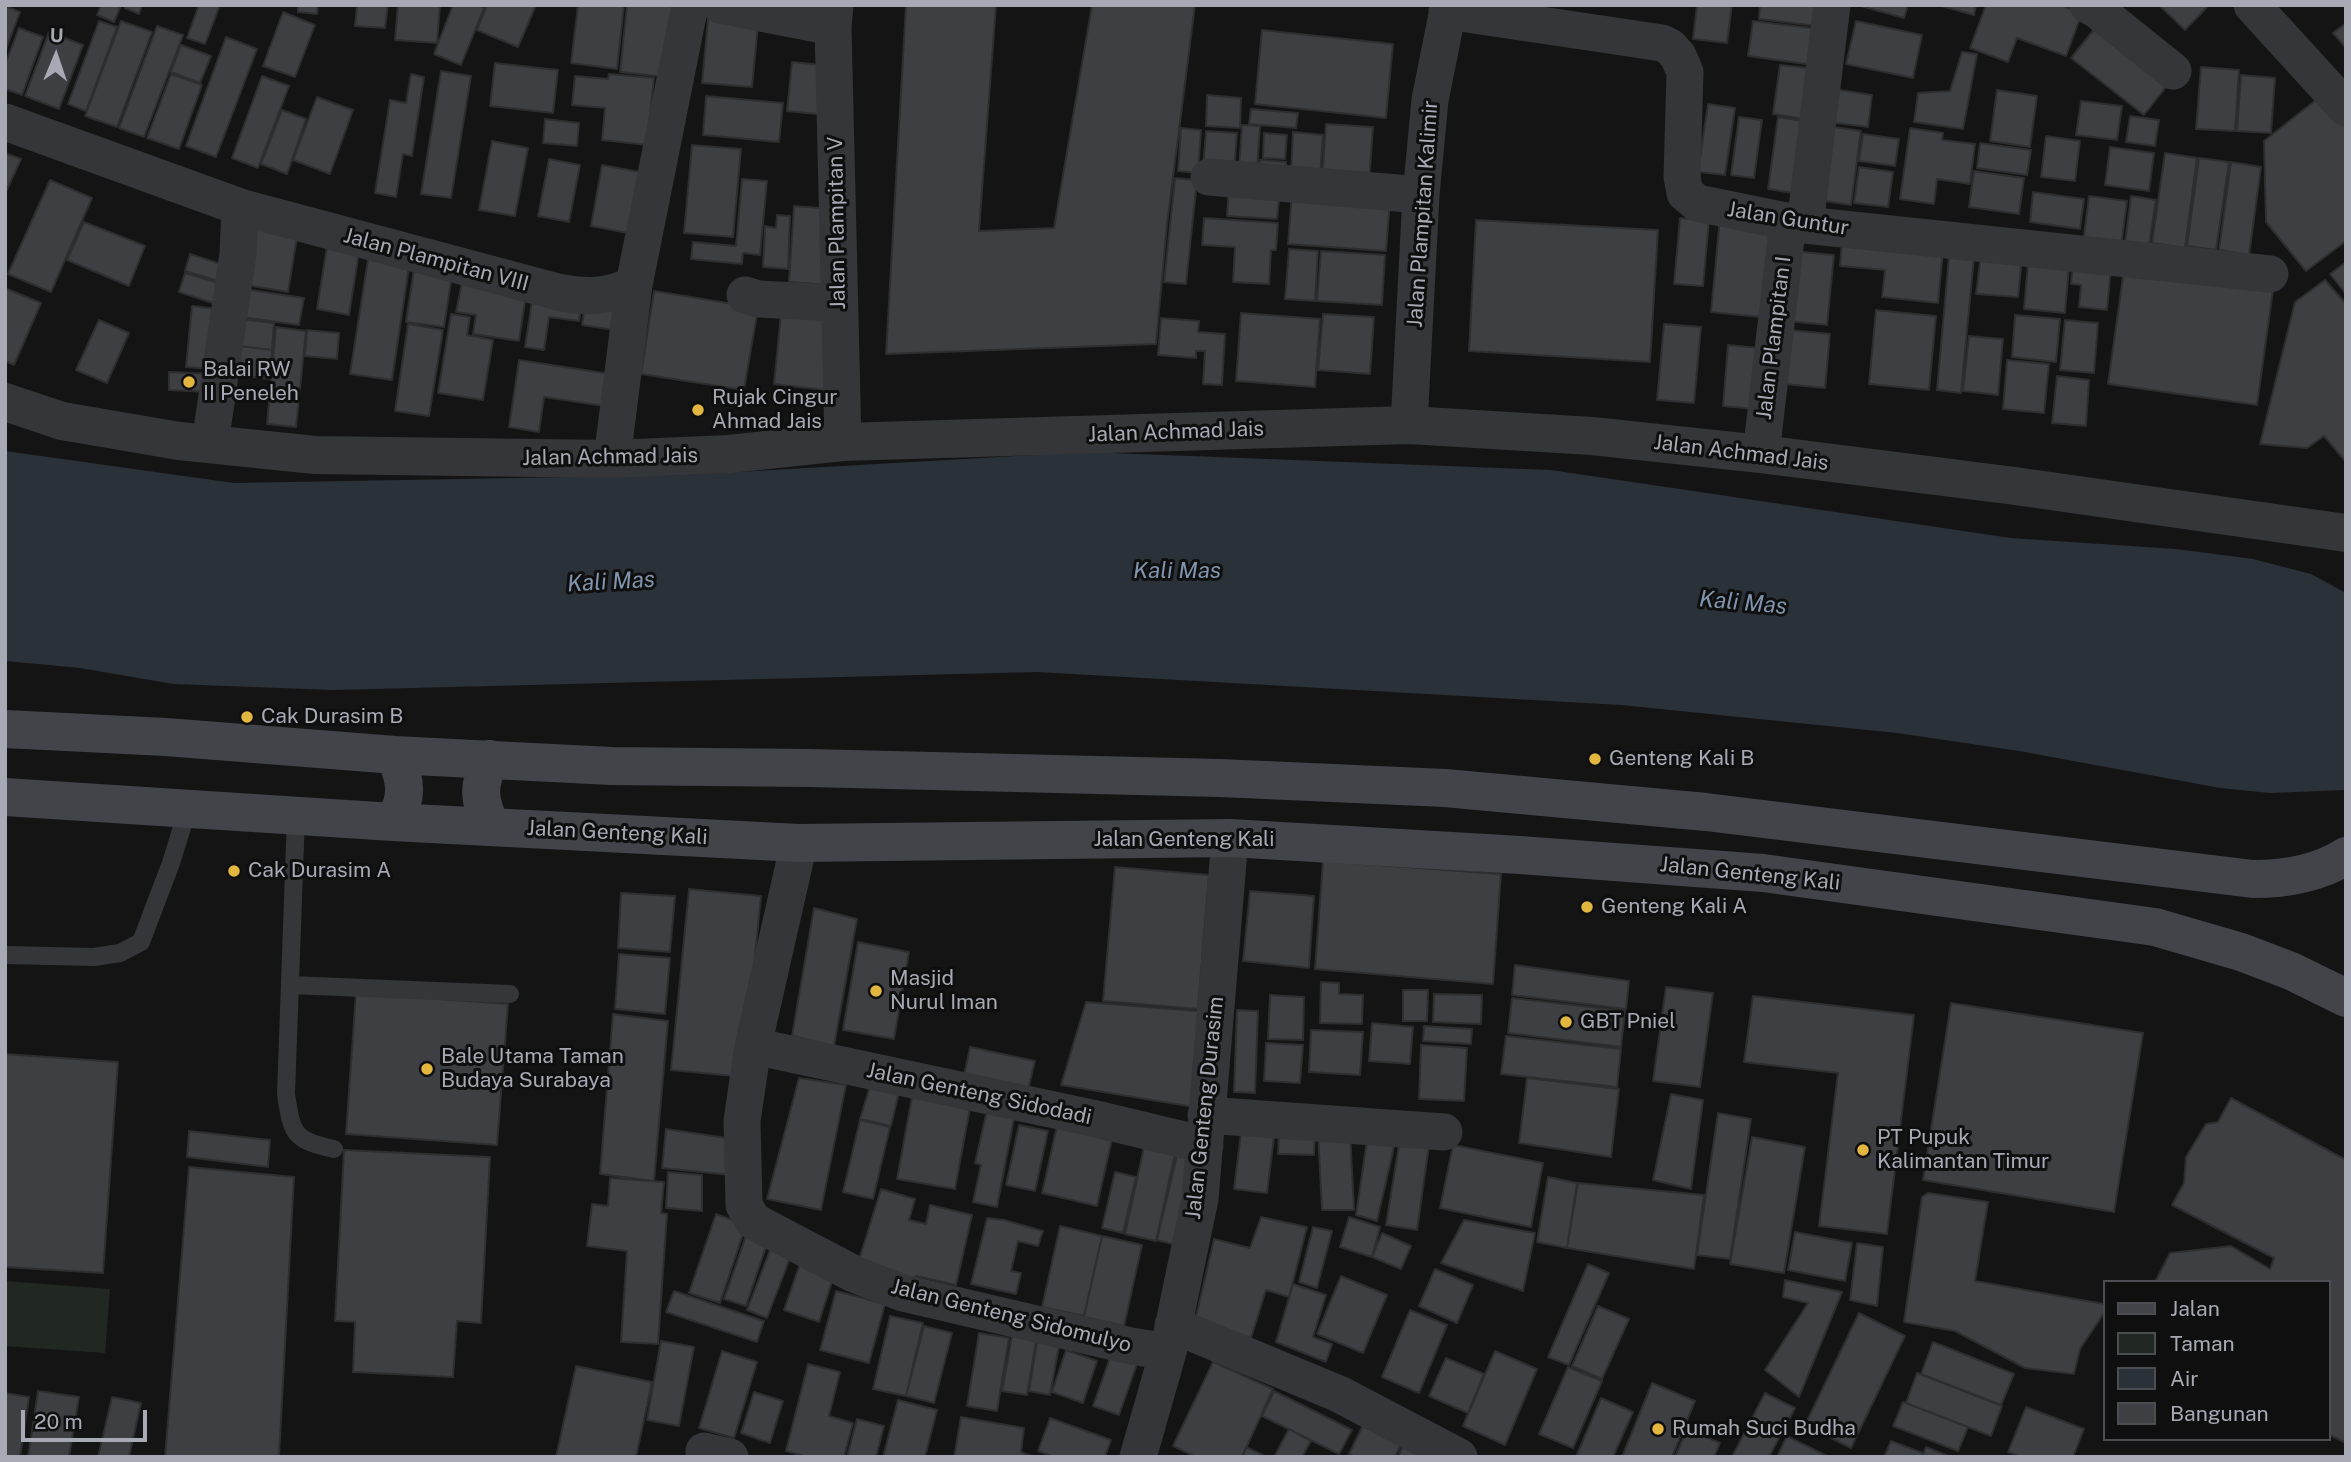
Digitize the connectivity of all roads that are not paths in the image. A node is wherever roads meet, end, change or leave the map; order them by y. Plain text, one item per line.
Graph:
1 (690, 5) edge
2 (720, 5) edge
3 (1832, 5) edge
4 (2088, 5) edge
5 (2252, 5) edge
6 (1448, 8) edge
7 (834, 16) edge
8 (2173, 71) dead end
9 (2346, 108) edge
10 (5, 122) edge
11 (1209, 177) dead end
12 (1421, 195) junction
13 (240, 207) junction
14 (1797, 223) junction
15 (2270, 274) dead end
16 (634, 285) junction
17 (745, 295) dead end
18 (838, 303) junction
19 (5, 402) edge
20 (1409, 425) junction
21 (843, 442) junction
22 (210, 443) junction
23 (1761, 454) junction
24 (612, 459) junction
25 (2346, 533) edge
26 (5, 729) edge
27 (394, 755) junction
28 (490, 759) junction
29 (5, 797) edge
30 (188, 808) junction
31 (296, 816) junction
32 (393, 822) junction
33 (491, 826) junction
34 (1230, 838) junction
35 (799, 843) junction
36 (2346, 856) edge
37 (5, 955) edge
38 (290, 985) junction
39 (510, 994) dead end
40 (2346, 998) edge
41 (753, 1046) junction
42 (1206, 1130) junction
43 (1444, 1132) dead end
44 (334, 1149) dead end
45 (1171, 1339) junction
46 (1138, 1457) edge
47 (1460, 1457) edge

1 - 16 street
2 - 7 street
3 - 14 street, Jalan Plampitan I
4 - 8 street
5 - 9 street
6 - 12 street, Jalan Plampitan Kalimir
6 - 14 street, Jalan Guntur
7 - 18 street, Jalan Plampitan V
10 - 13 street, Jalan Plampitan VIII
11 - 12 street
12 - 20 street, Jalan Plampitan Kalimir
13 - 16 street, Jalan Plampitan VIII
13 - 22 street
14 - 15 street, Jalan Guntur
14 - 23 street, Jalan Plampitan I
16 - 24 street
17 - 18 street
18 - 21 street, Jalan Plampitan V
19 - 22 street, Jalan Achmad Jais
20 - 21 street, Jalan Achmad Jais
20 - 23 street, Jalan Achmad Jais
21 - 24 street, Jalan Achmad Jais
22 - 24 street, Jalan Achmad Jais
23 - 25 street, Jalan Achmad Jais
26 - 27 main road
27 - 28 main road
27 - 32 main road
28 - 33 main road
28 - 36 main road
29 - 30 main road, Jalan Genteng Kali
30 - 31 main road, Jalan Genteng Kali
30 - 37 lane
31 - 32 main road, Jalan Genteng Kali
31 - 38 lane
32 - 33 main road, Jalan Genteng Kali
33 - 35 main road, Jalan Genteng Kali
34 - 35 main road, Jalan Genteng Kali
34 - 40 main road, Jalan Genteng Kali
34 - 42 street, Jalan Genteng Durasim
35 - 41 street, Jalan Genteng Sidomulyo
38 - 39 lane
38 - 44 lane
41 - 42 street, Jalan Genteng Sidodadi
41 - 45 street, Jalan Genteng Sidomulyo
42 - 43 street, Jalan Genteng Sidodadi
42 - 45 street, Jalan Genteng Durasim
45 - 46 street, Jalan Genteng Durasim
45 - 47 street, Jalan Genteng Sidomulyo

